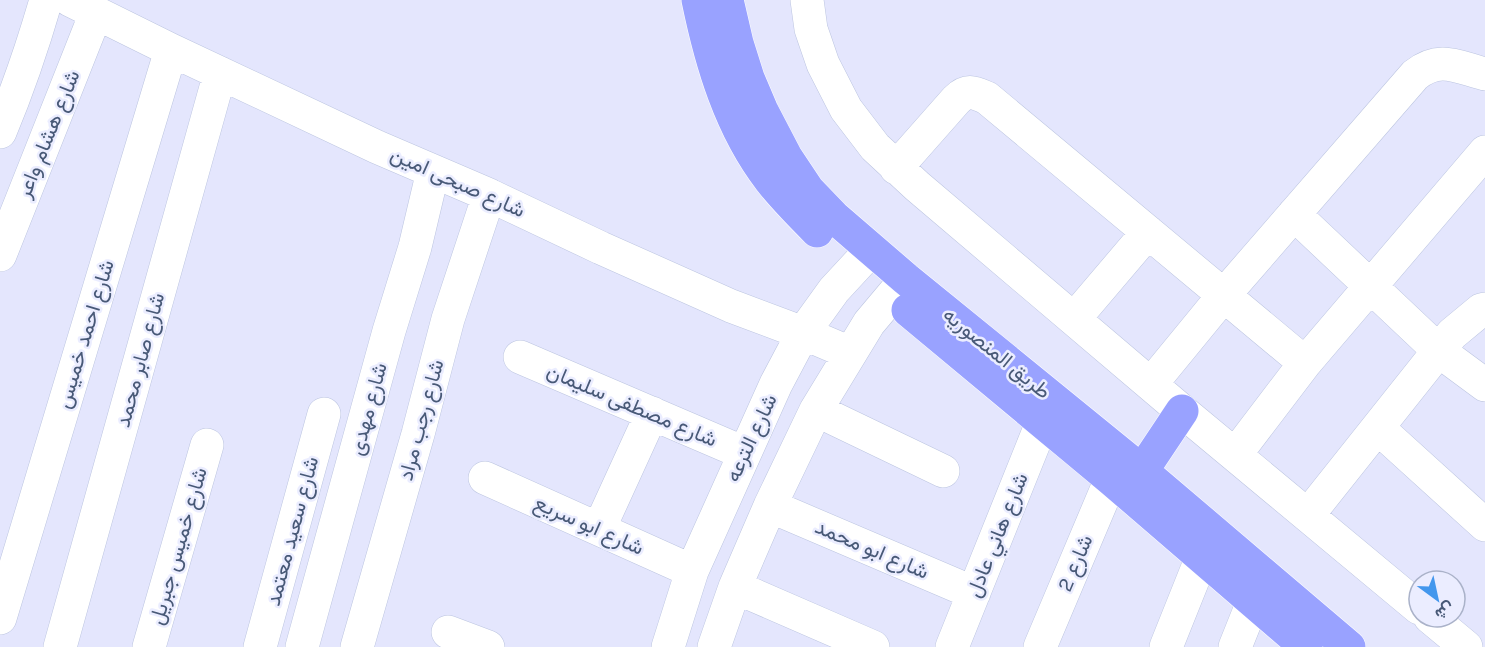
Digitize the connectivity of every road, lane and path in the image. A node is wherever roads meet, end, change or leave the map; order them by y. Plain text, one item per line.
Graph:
1 (46, 0) edge
2 (698, 0) edge
3 (727, 0) edge
4 (807, 0) edge
5 (83, 6) edge
6 (171, 50) junction
7 (219, 73) junction
8 (1485, 74) edge
9 (0, 132) edge
10 (1485, 152) edge
11 (896, 168) junction
12 (433, 171) junction
13 (489, 195) junction
14 (1294, 214) junction
15 (1148, 232) junction
16 (0, 255) edge
17 (864, 258) junction
18 (1370, 286) junction
19 (899, 288) junction
20 (1224, 295) junction
21 (1485, 309) edge
22 (1074, 319) junction
23 (803, 333) junction
24 (1439, 351) junction
25 (850, 353) junction
26 (520, 357) dead end
27 (1305, 363) junction
28 (1151, 384) junction
29 (1485, 385) edge
30 (816, 410) junction
31 (1182, 411) junction
32 (652, 413) junction
33 (324, 414) dead end
34 (1042, 423) junction
35 (1378, 429) junction
36 (207, 445) dead end
37 (744, 453) junction
38 (1235, 455) junction
39 (943, 471) dead end
40 (1126, 475) junction
41 (485, 478) dead end
42 (771, 506) junction
43 (1308, 515) junction
44 (1485, 525) edge
45 (599, 529) junction
46 (1202, 557) junction
47 (692, 571) junction
48 (735, 587) junction
49 (974, 593) junction
50 (1407, 598) edge
51 (1253, 602) junction
52 (0, 618) edge
53 (1444, 629) edge
54 (448, 632) dead end
55 (60, 647) edge
56 (149, 647) edge
57 (260, 647) edge
58 (302, 647) edge
59 (357, 647) edge
60 (488, 647) edge
61 (668, 647) edge
62 (714, 647) edge
63 (873, 647) edge
64 (952, 647) edge
65 (1040, 647) edge
66 (1166, 647) edge
67 (1235, 647) edge
68 (1306, 647) edge
69 (1349, 647) edge
70 (1466, 647) edge

1 - 9 street
2 - 17 main road, طريق المنصوريه
3 - 17 main road, طريق المنصوريه
4 - 11 street
5 - 6 street, شارع صبحى امين
5 - 16 street, شارع هشام واعر
6 - 7 street, شارع صبحى امين
6 - 52 street, شارع احمد خميس
7 - 12 street, شارع صبحى امين
7 - 55 street, شارع صابر محمد
8 - 14 street
10 - 18 street
11 - 15 street
11 - 22 street
12 - 13 street, شارع صبحى امين
12 - 58 street, شارع مهدى
13 - 23 street, شارع صبحى امين
13 - 59 street, شارع رجب مراد
14 - 18 street
14 - 20 street
15 - 20 street
15 - 22 street
17 - 19 main road, طريق المنصوريه
17 - 23 street, شارع الترعه
18 - 24 street
18 - 27 street
19 - 25 street
19 - 34 main road, طريق المنصوريه
19 - 40 main road, طريق المنصوريه
20 - 27 street
20 - 28 street
21 - 24 street
22 - 28 street
23 - 25 street, شارع صبحى امين
23 - 37 street, شارع الترعه
24 - 29 street
24 - 35 street
25 - 30 street
26 - 32 street, شارع مصطفى سليمان
27 - 38 street
28 - 31 street
30 - 39 street
30 - 42 street
31 - 38 street
31 - 40 main road
32 - 37 street, شارع مصطفى سليمان
32 - 45 street
33 - 57 street, شارع سعيد معتمد
34 - 40 main road, طريق المنصوريه
34 - 49 street, شارع هاني عادل
35 - 43 street
35 - 44 street
36 - 56 street, شارع خميس جبريل
37 - 47 street, شارع الترعه
38 - 43 street
40 - 46 main road, طريق المنصوريه
40 - 65 street, شارع 2
40 - 69 main road, طريق المنصوريه
41 - 45 street, شارع ابو سريع
42 - 48 street
42 - 49 street, شارع ابو محمد
43 - 50 street
45 - 47 street, شارع ابو سريع
46 - 51 main road, طريق المنصوريه
46 - 66 street
47 - 61 street, شارع الترعه
48 - 62 street
48 - 63 street
49 - 64 street, شارع هاني عادل
51 - 67 street
51 - 68 main road, طريق المنصوريه
53 - 70 street
54 - 60 street

